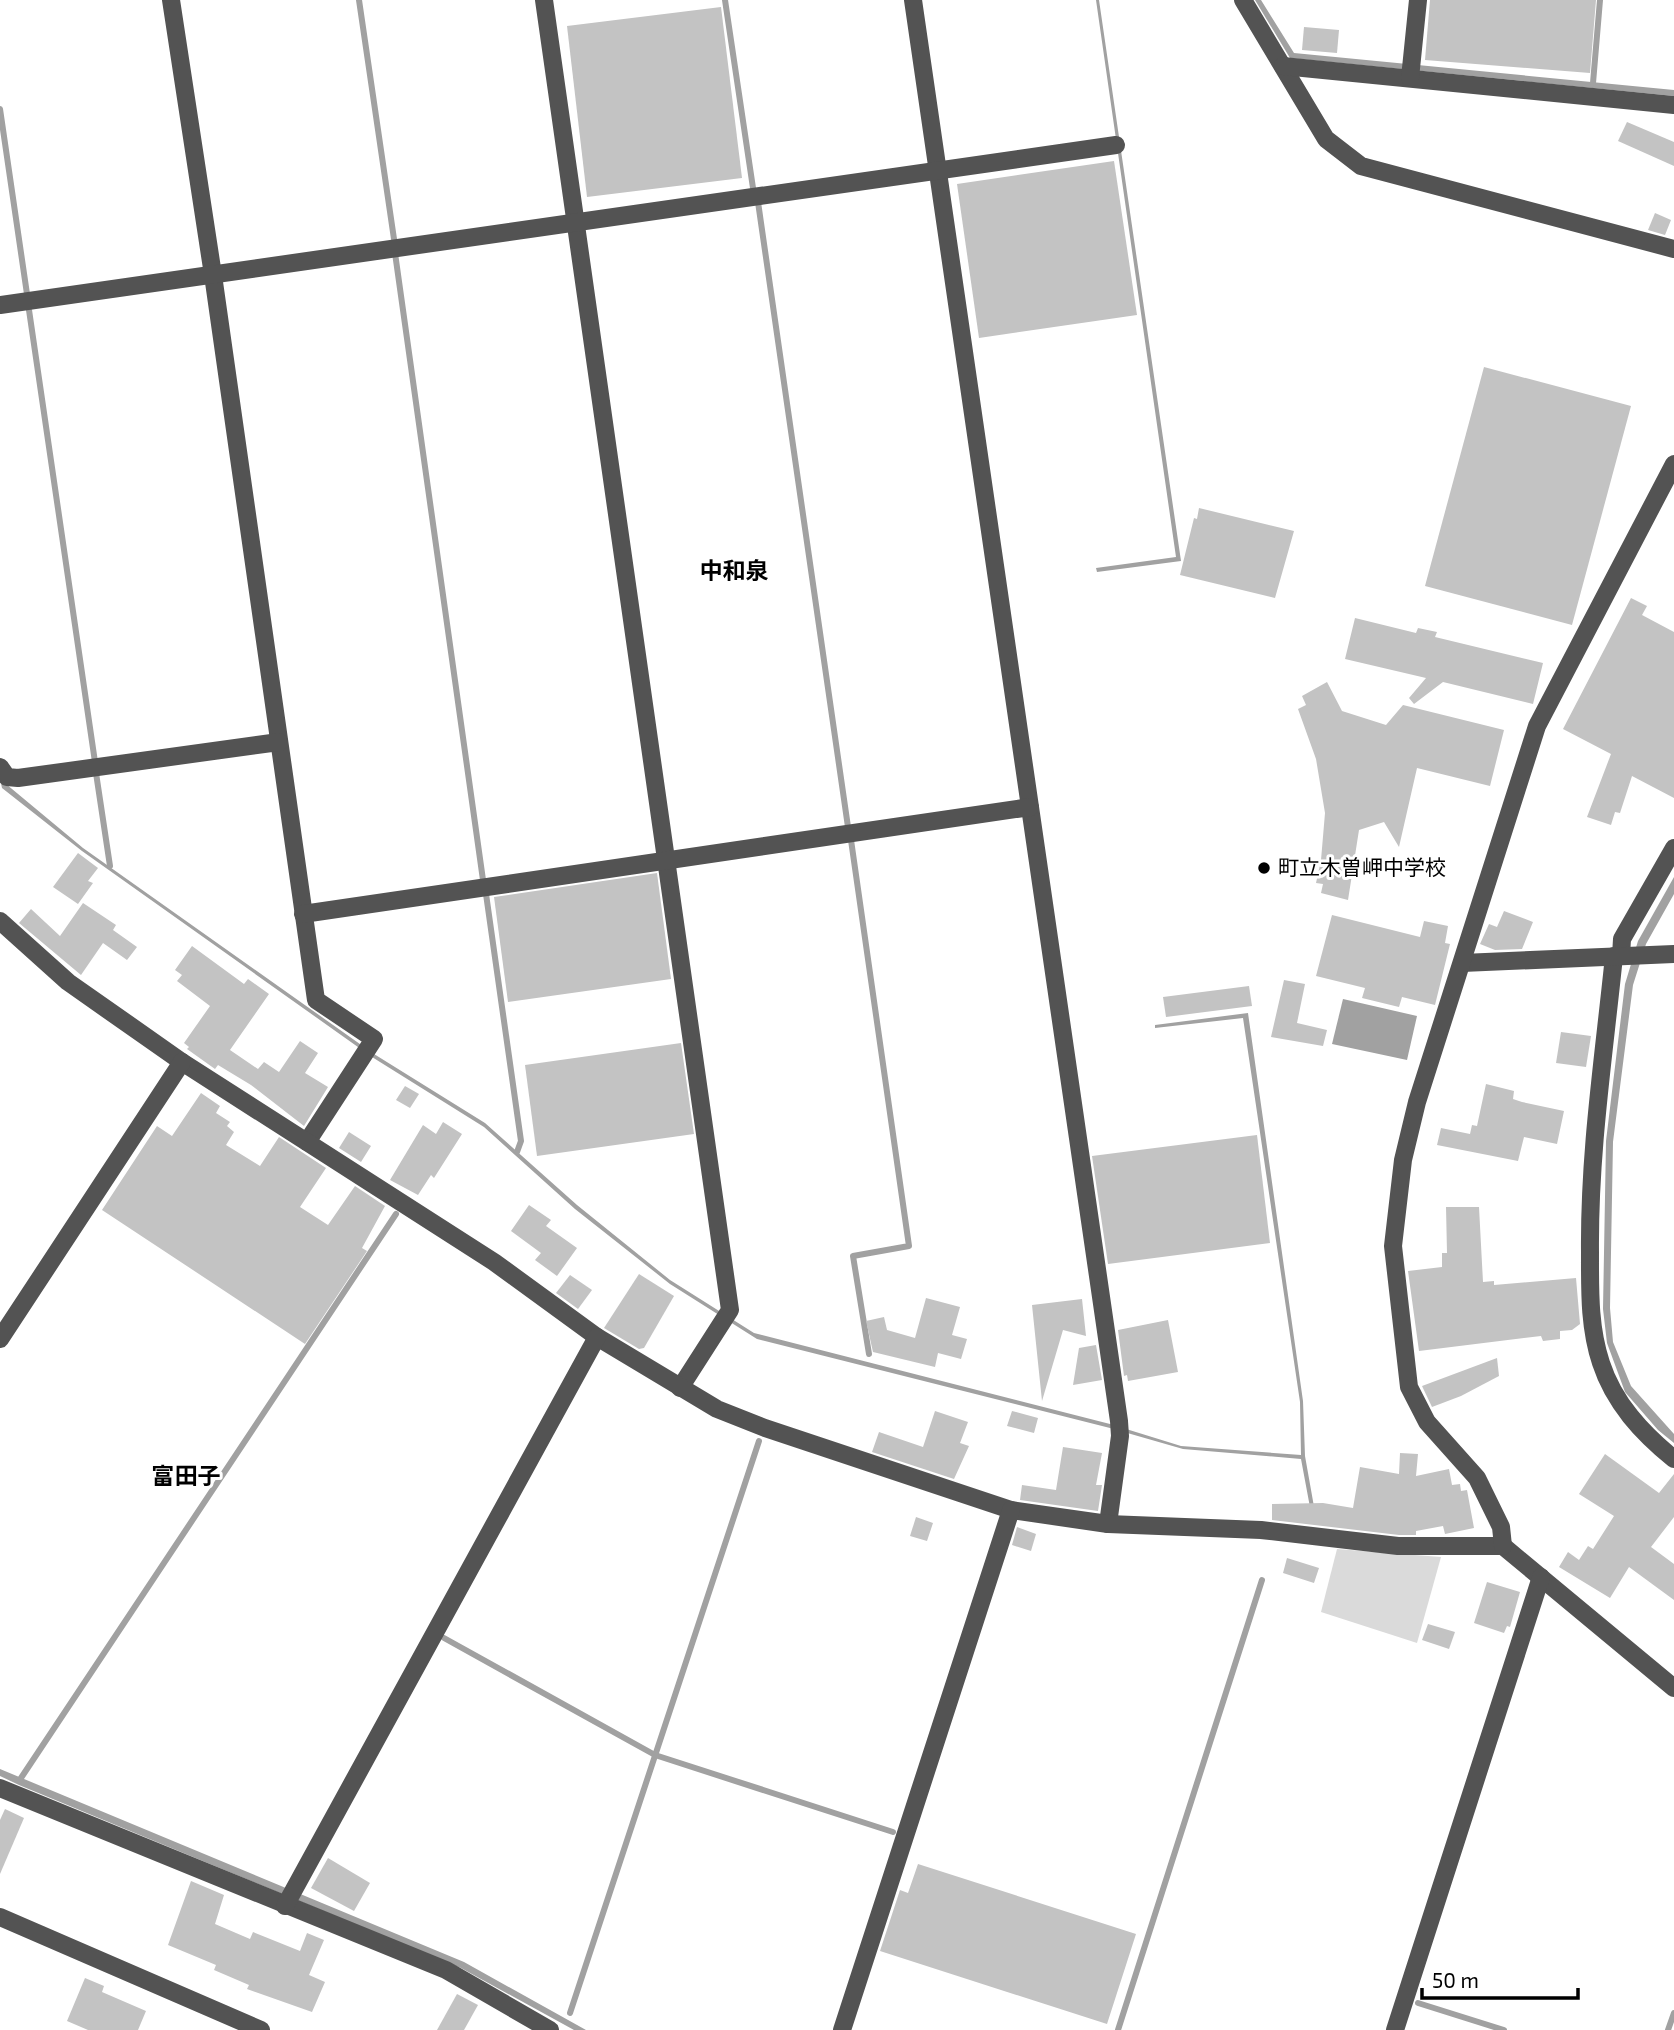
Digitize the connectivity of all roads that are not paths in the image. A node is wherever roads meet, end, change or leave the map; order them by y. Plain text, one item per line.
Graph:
1 (171, 0) edge
2 (544, 0) edge
3 (913, 0) edge
4 (1244, 0) edge
5 (1418, 0) edge
6 (1283, 66) junction
7 (1411, 71) junction
8 (1674, 105) edge
9 (1116, 145) dead end
10 (938, 170) junction
11 (576, 221) junction
12 (1674, 249) edge
13 (214, 275) junction
14 (0, 305) edge
15 (1674, 464) edge
16 (279, 742) junction
17 (0, 767) edge
18 (1030, 807) junction
19 (1674, 848) edge
20 (667, 860) junction
21 (303, 914) junction
22 (0, 921) edge
23 (1674, 954) edge
24 (1627, 955) junction
25 (1462, 964) junction
26 (182, 1062) junction
27 (307, 1142) junction
28 (597, 1337) junction
29 (0, 1339) edge
30 (680, 1388) junction
31 (1674, 1458) edge
32 (1011, 1510) junction
33 (1108, 1524) junction
34 (1503, 1546) junction
35 (1541, 1577) junction
36 (1674, 1688) edge
37 (0, 1788) edge
38 (287, 1904) junction
39 (0, 1917) edge
40 (261, 2030) edge
41 (550, 2030) edge
42 (842, 2030) edge
43 (1395, 2030) edge

1 - 13 street
2 - 11 street
3 - 10 street
4 - 6 street
5 - 7 street
6 - 7 street
6 - 12 street
7 - 8 street
9 - 10 street
10 - 11 street
10 - 18 street
11 - 13 street
11 - 20 street
13 - 14 street
13 - 16 street
15 - 25 street
16 - 17 street
16 - 21 street
18 - 20 street
18 - 33 street
19 - 24 street
20 - 21 street
20 - 30 street
21 - 27 street
22 - 26 street
23 - 24 street
24 - 25 street
24 - 31 street
25 - 34 street
26 - 27 street
26 - 29 street
27 - 28 street
28 - 30 street
28 - 38 street
30 - 32 street
32 - 33 street
32 - 42 street
33 - 34 street
34 - 35 street
35 - 36 street
35 - 43 street
37 - 38 street
38 - 41 street
39 - 40 street

